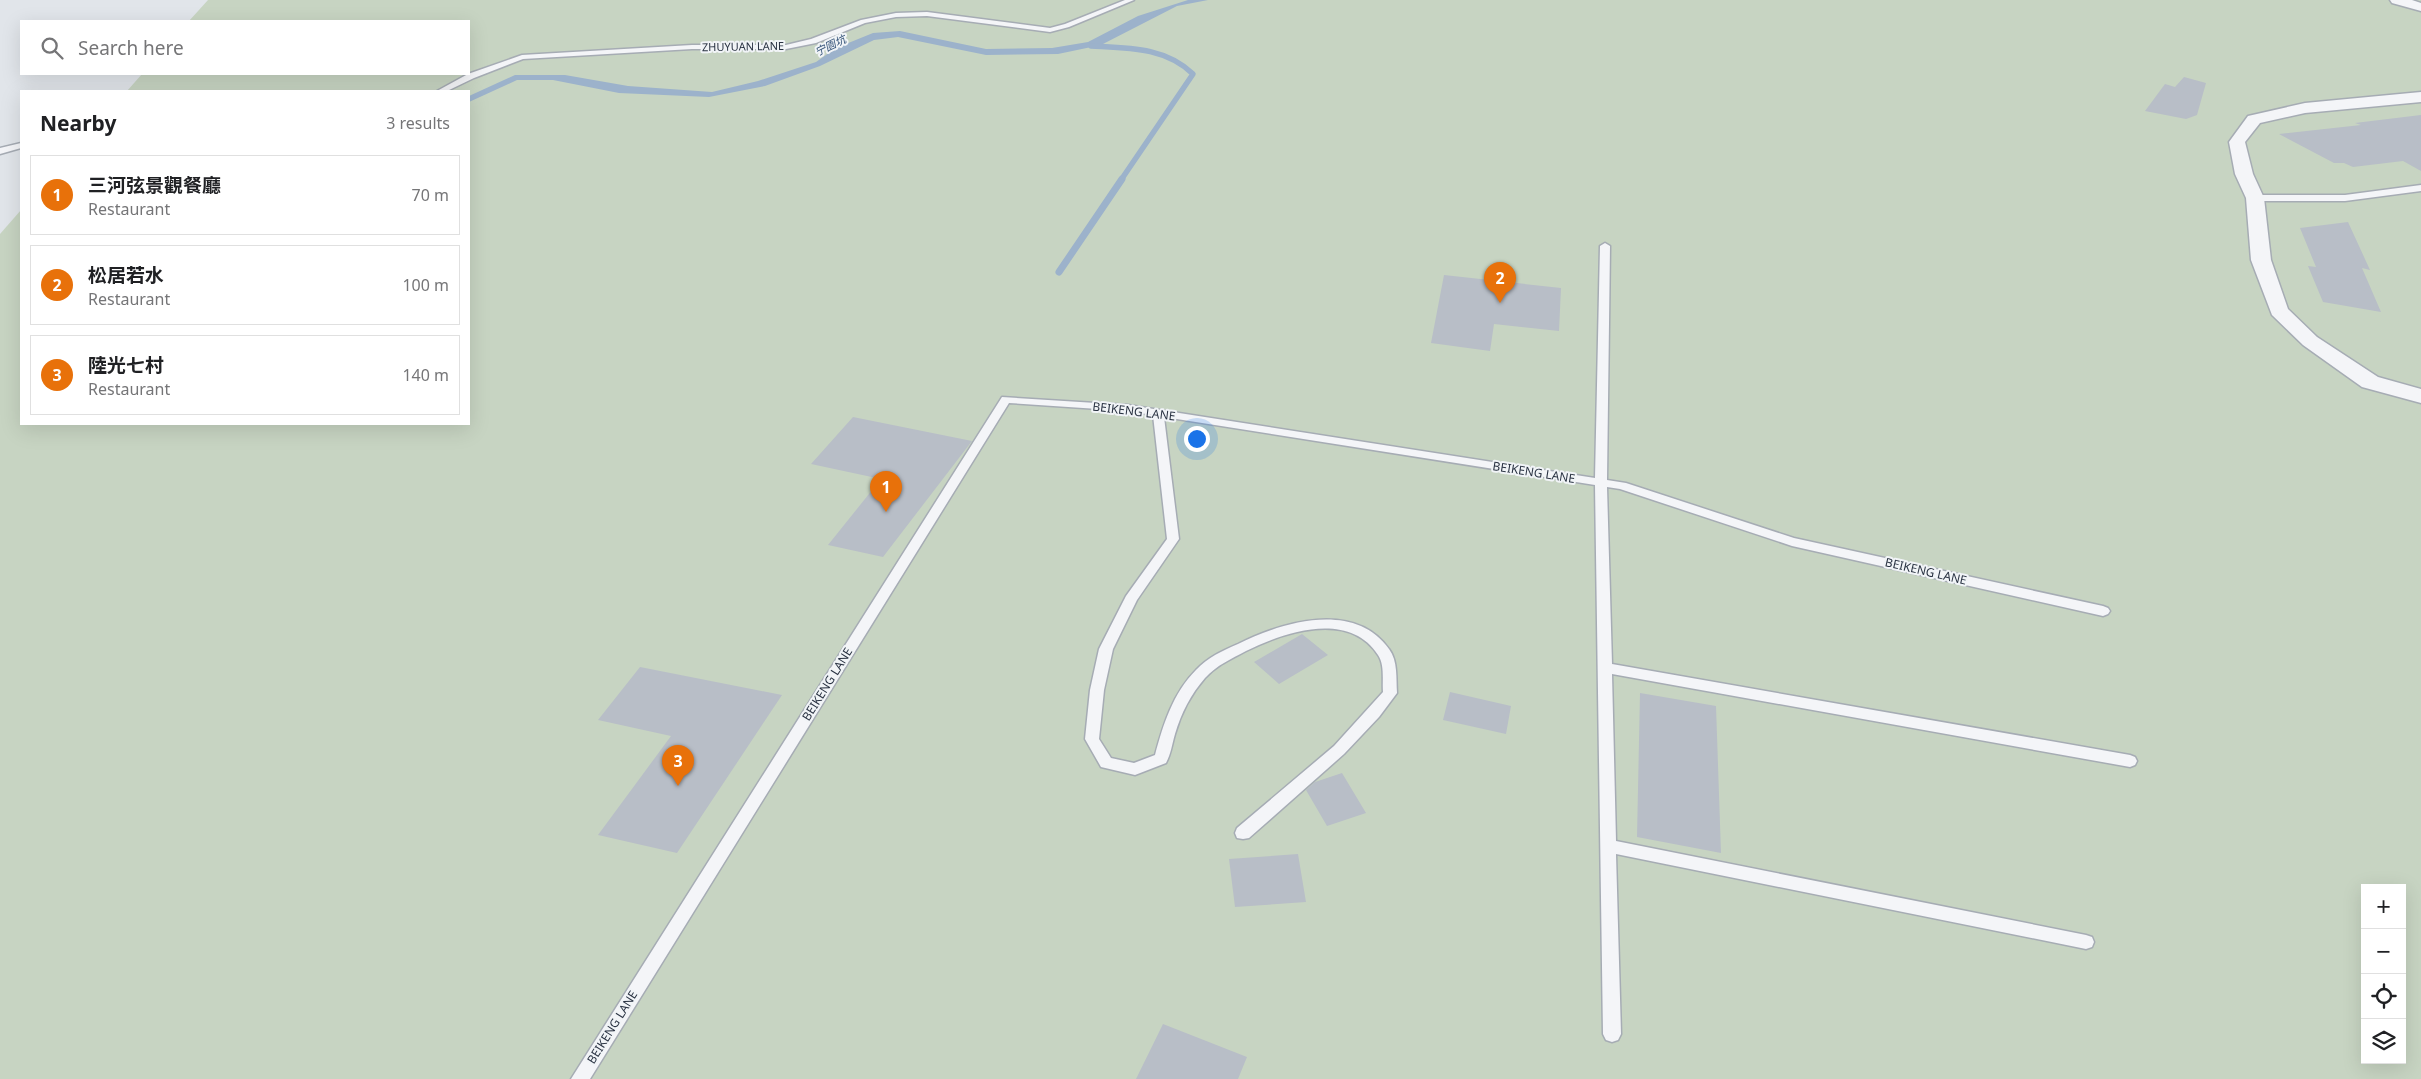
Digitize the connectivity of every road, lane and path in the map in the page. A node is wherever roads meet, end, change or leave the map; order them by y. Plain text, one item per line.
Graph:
1 (1131, 0) edge
2 (2398, 0) edge
3 (2421, 7) edge
4 (443, 90) edge
5 (2421, 97) edge
6 (20, 145) edge
7 (0, 151) edge
8 (2421, 188) edge
9 (2255, 198) junction
10 (1605, 246) dead end
11 (2421, 396) edge
12 (1158, 413) junction
13 (1601, 483) junction
14 (2103, 610) dead end
15 (1605, 668) junction
16 (2130, 761) dead end
17 (1242, 834) dead end
18 (1608, 846) junction
19 (2086, 942) dead end
20 (1612, 1034) dead end
21 (580, 1079) edge

1 - 4 lane, ZHUYUAN LANE
2 - 3 street
5 - 9 street
6 - 7 lane
8 - 9 lane
9 - 11 street
10 - 13 lane
12 - 13 lane, BEIKENG LANE
12 - 17 lane
12 - 21 lane, BEIKENG LANE
13 - 14 lane, BEIKENG LANE
13 - 15 lane
15 - 16 lane
15 - 18 lane
18 - 19 lane
18 - 20 lane

